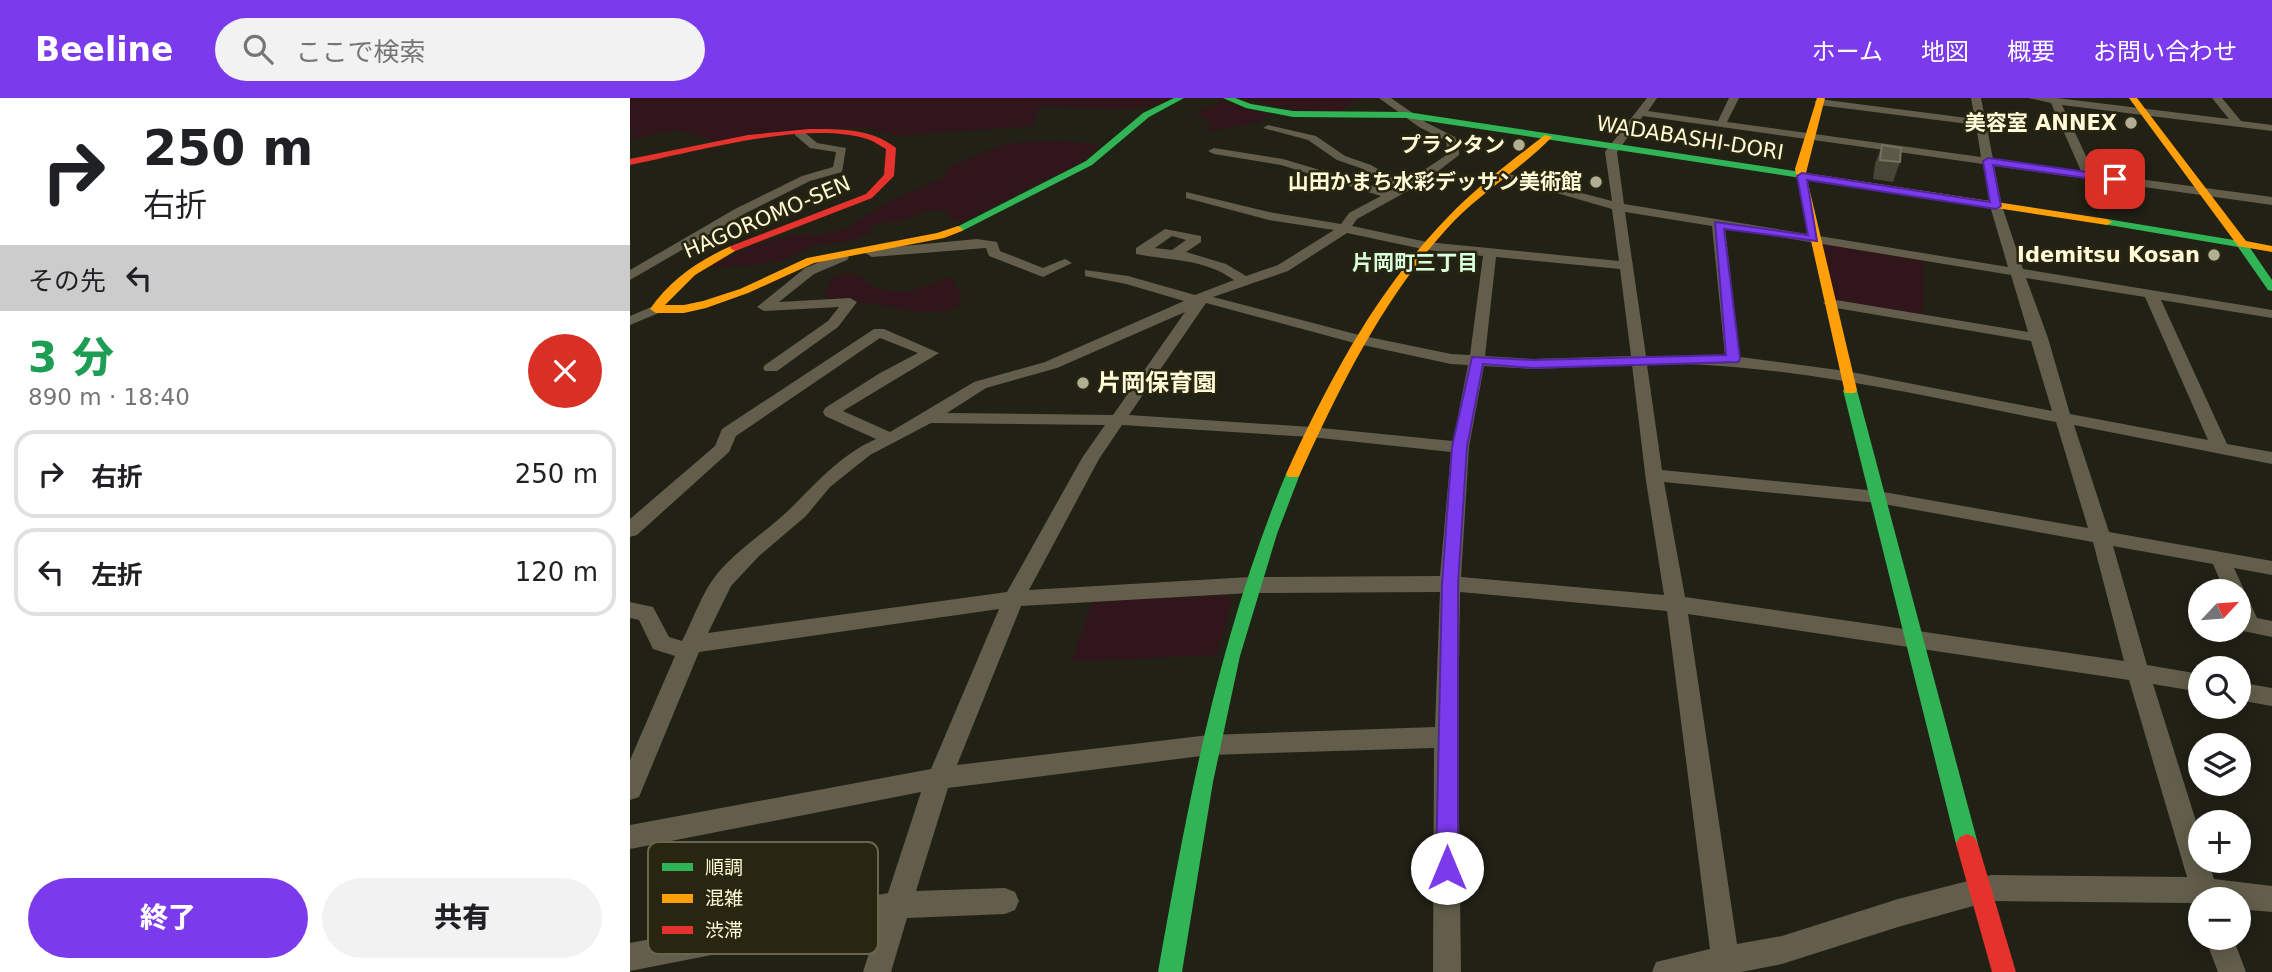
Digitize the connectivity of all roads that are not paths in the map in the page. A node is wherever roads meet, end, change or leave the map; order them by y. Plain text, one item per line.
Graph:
1 (1180, 98) edge
2 (1227, 98) edge
3 (1384, 98) edge
4 (1976, 98) edge
5 (2034, 98) edge
6 (2133, 98) edge
7 (2217, 98) edge
8 (1731, 99) edge
9 (1820, 100) edge
10 (2055, 101) junction
11 (1646, 105) edge
12 (2143, 112) junction
13 (1407, 115) junction
14 (1981, 123) junction
15 (1721, 124) junction
16 (2238, 124) junction
17 (1268, 128) dead end
18 (2272, 128) edge
19 (799, 133) junction
20 (1808, 136) junction
21 (1548, 137) junction
22 (1614, 147) junction
23 (1214, 152) dead end
24 (1988, 161) junction
25 (630, 162) edge
26 (1501, 175) junction
27 (2089, 175) junction
28 (1802, 176) junction
29 (2203, 191) junction
30 (1396, 192) junction
31 (1190, 195) dead end
32 (2272, 201) edge
33 (1996, 206) junction
34 (1619, 207) junction
35 (1718, 225) junction
36 (1343, 230) junction
37 (1814, 239) junction
38 (2242, 244) junction
39 (1427, 246) junction
40 (2272, 249) edge
41 (1176, 253) dead end
42 (844, 254) junction
43 (1490, 254) junction
44 (1065, 263) dead end
45 (1627, 266) junction
46 (2018, 272) junction
47 (1090, 273) dead end
48 (630, 276) edge
49 (1244, 281) junction
50 (2272, 288) edge
51 (2151, 294) junction
52 (1199, 299) junction
53 (1830, 303) junction
54 (656, 309) junction
55 (2272, 314) edge
56 (630, 321) edge
57 (2040, 338) junction
58 (1358, 339) junction
59 (1733, 359) junction
60 (1477, 360) junction
61 (1639, 360) junction
62 (771, 368) dead end
63 (1846, 376) junction
64 (927, 418) junction
65 (2065, 418) junction
66 (1116, 420) junction
67 (1311, 432) junction
68 (890, 439) junction
69 (1460, 447) junction
70 (2220, 448) junction
71 (2272, 458) edge
72 (1655, 475) junction
73 (1878, 497) junction
74 (630, 530) edge
75 (2101, 538) junction
76 (2220, 559) junction
77 (2270, 572) edge
78 (2229, 579) edge
79 (1450, 584) junction
80 (1250, 585) junction
81 (1014, 599) junction
82 (1676, 604) junction
83 (630, 610) edge
84 (2251, 625) edge
85 (2272, 629) edge
86 (1914, 638) junction
87 (690, 647) junction
88 (2138, 672) junction
89 (2188, 681) edge
90 (2251, 693) edge
91 (2272, 697) edge
92 (1446, 737) junction
93 (1209, 745) junction
94 (939, 778) junction
95 (630, 789) edge
96 (630, 837) edge
97 (2203, 887) edge
98 (1979, 890) junction
99 (2188, 895) edge
100 (2251, 898) edge
101 (2272, 899) edge
102 (1005, 901) dead end
103 (898, 905) junction
104 (878, 909) edge
105 (2223, 950) edge
106 (648, 954) edge
107 (630, 957) edge
108 (1727, 966) edge
109 (877, 972) edge
110 (1170, 972) edge
111 (1447, 972) edge
112 (1665, 972) edge
113 (2004, 972) edge
114 (2232, 972) edge

1 - 42 street
2 - 13 street, WADABASHI-DORI
3 - 13 street
4 - 14 street
5 - 10 street
6 - 12 street
7 - 16 street
8 - 15 street
9 - 14 street
9 - 20 street
10 - 12 street
10 - 27 street
11 - 15 street
11 - 22 street
12 - 16 street
12 - 29 street
13 - 21 street, WADABASHI-DORI
13 - 30 street
14 - 24 street
15 - 20 street
16 - 18 street
17 - 30 street
19 - 25 street, HAGOROMO-SEN
19 - 48 street
19 - 54 street, HAGOROMO-SEN
20 - 24 street
20 - 28 street
21 - 22 street, WADABASHI-DORI
21 - 26 street
22 - 28 street, WADABASHI-DORI
22 - 34 street
23 - 30 street
24 - 27 street
24 - 33 street
26 - 34 street
26 - 39 street
27 - 29 street
28 - 33 street, WADABASHI-DORI
28 - 37 street
29 - 32 street
29 - 38 street
30 - 36 street
31 - 36 street
33 - 38 street, WADABASHI-DORI
33 - 46 street
34 - 35 street
34 - 45 street
35 - 37 street
35 - 59 street
36 - 39 street
36 - 49 street
37 - 46 street
37 - 53 street
38 - 40 street, WADABASHI-DORI
38 - 50 street
39 - 43 street
39 - 58 street
41 - 49 street
42 - 44 street
42 - 54 street
42 - 62 street
43 - 45 street
43 - 60 street
45 - 61 street
46 - 51 street
46 - 57 street
47 - 52 street
49 - 52 street
51 - 55 street
51 - 70 street
52 - 58 street
52 - 64 street
52 - 66 street
53 - 57 street
53 - 63 street
54 - 56 street
57 - 65 street
58 - 60 street
58 - 67 street
59 - 61 street
59 - 63 street
60 - 61 street
60 - 69 street
61 - 72 street
63 - 65 street
63 - 73 street
64 - 66 street
64 - 68 street
65 - 70 street
65 - 75 street
66 - 67 street
66 - 81 street
67 - 69 street
67 - 80 street
68 - 74 street
68 - 87 street
69 - 79 street
70 - 71 street
72 - 73 street
72 - 82 street
73 - 75 street
73 - 86 street
75 - 76 street
75 - 88 street
76 - 77 street
76 - 78 street
79 - 80 street
79 - 82 street
79 - 92 street
80 - 81 street
80 - 93 street
81 - 87 street
81 - 94 street
82 - 86 street
82 - 108 street
83 - 87 street
84 - 85 street
86 - 88 street
86 - 98 street
87 - 95 street
88 - 89 street
88 - 97 street
90 - 91 street
92 - 93 street
92 - 111 street
93 - 94 street
93 - 110 street
94 - 96 street
94 - 103 street
98 - 99 street
98 - 108 street
98 - 113 street
100 - 101 street
102 - 103 street
103 - 104 street
103 - 109 street
105 - 114 street
106 - 107 street
108 - 112 street

